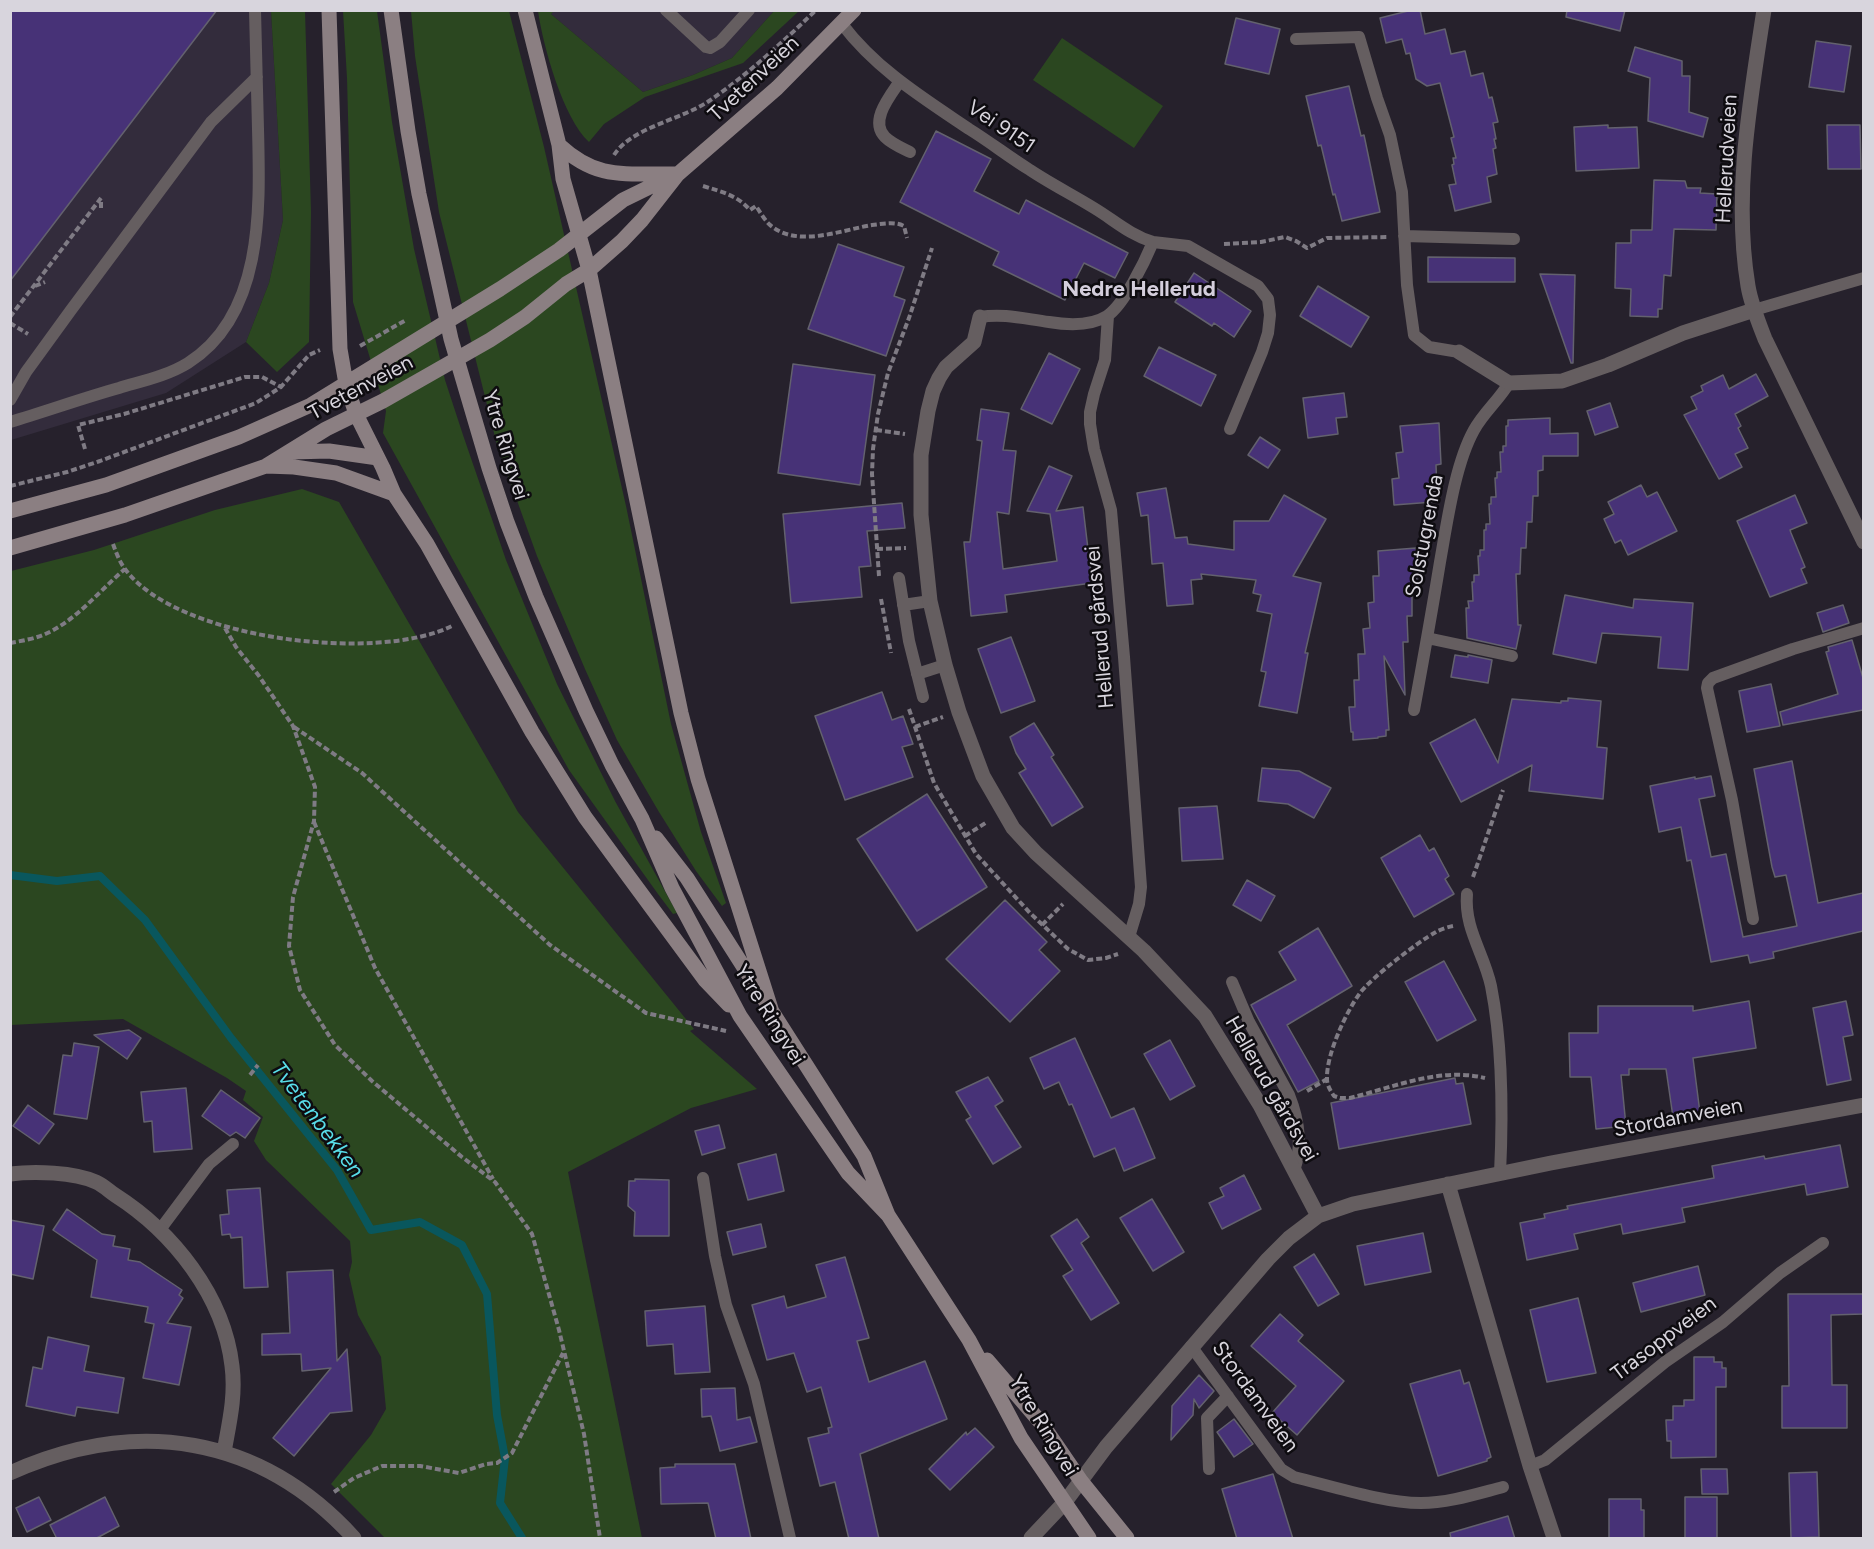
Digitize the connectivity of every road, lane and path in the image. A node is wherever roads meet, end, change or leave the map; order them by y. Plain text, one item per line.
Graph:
1 (255, 10) edge
2 (329, 10) edge
3 (393, 10) edge
4 (525, 10) edge
5 (666, 10) edge
6 (749, 10) edge
7 (816, 10) edge
8 (854, 10) edge
9 (1764, 10) edge
10 (842, 24) junction
11 (1296, 39) dead end
12 (257, 77) junction
13 (900, 81) junction
14 (559, 145) junction
15 (910, 152) dead end
16 (610, 160) dead end
17 (678, 174) junction
18 (703, 186) dead end
19 (101, 208) dead end
20 (579, 233) junction
21 (1404, 236) junction
22 (907, 238) dead end
23 (1514, 239) dead end
24 (1153, 242) junction
25 (1222, 244) dead end
26 (589, 270) junction
27 (1863, 278) edge
28 (45, 282) dead end
29 (35, 286) junction
30 (1754, 310) junction
31 (1108, 316) junction
32 (980, 317) joint
33 (10, 318) edge
34 (10, 323) edge
35 (28, 334) dead end
36 (322, 350) dead end
37 (1459, 352) joint
38 (1509, 382) junction
39 (346, 384) junction
40 (281, 387) junction
41 (10, 400) edge
42 (356, 414) junction
43 (10, 422) edge
44 (1230, 429) dead end
45 (876, 430) dead end
46 (923, 436) junction
47 (85, 449) dead end
48 (291, 452) junction
49 (378, 458) junction
50 (266, 466) junction
51 (10, 486) edge
52 (394, 494) junction
53 (10, 511) edge
54 (1863, 543) edge
55 (113, 544) dead end
56 (924, 547) junction
57 (10, 548) edge
58 (877, 549) dead end
59 (125, 569) junction
60 (899, 578) dead end
61 (930, 601) junction
62 (903, 605) junction
63 (455, 625) dead end
64 (225, 628) junction
65 (1863, 628) edge
66 (1427, 638) junction
67 (10, 643) edge
68 (1512, 656) dead end
69 (945, 665) junction
70 (917, 674) junction
71 (923, 697) dead end
72 (1414, 710) dead end
73 (959, 712) junction
74 (293, 726) junction
75 (915, 727) dead end
76 (1503, 790) dead end
77 (1003, 811) junction
78 (642, 819) junction
79 (314, 821) junction
80 (965, 836) dead end
81 (1077, 890) junction
82 (1467, 894) joint
83 (1753, 919) dead end
84 (1468, 923) junction
85 (1042, 925) dead end
86 (1129, 937) junction
87 (1232, 982) dead end
88 (772, 1012) junction
89 (740, 1016) junction
90 (726, 1031) dead end
91 (258, 1065) dead end
92 (250, 1075) dead end
93 (1327, 1079) junction
94 (1500, 1083) junction
95 (1307, 1091) dead end
96 (1863, 1105) edge
97 (233, 1144) dead end
98 (1294, 1171) junction
99 (10, 1174) edge
100 (1500, 1174) junction
101 (703, 1178) dead end
102 (495, 1182) junction
103 (1448, 1185) junction
104 (888, 1215) junction
105 (1318, 1216) junction
106 (159, 1231) junction
107 (1822, 1243) dead end
108 (969, 1340) junction
109 (1191, 1346) junction
110 (564, 1352) junction
111 (1228, 1396) junction
112 (224, 1452) junction
113 (1530, 1467) junction
114 (1209, 1469) dead end
115 (10, 1473) edge
116 (1081, 1481) junction
117 (1503, 1487) dead end
118 (334, 1492) dead end
119 (1065, 1502) junction
120 (354, 1539) edge
121 (600, 1539) edge
122 (790, 1539) edge
123 (1031, 1539) edge
124 (1089, 1539) edge
125 (1127, 1539) edge
126 (1554, 1539) edge

1 - 12 lane
2 - 39 main road
3 - 78 main road, Ytre Ringvei
4 - 14 main road
5 - 6 lane
7 - 16 path
8 - 10 main road, Tvetenveien
9 - 30 street, Hellerudveien
10 - 13 lane, Vei 9151
10 - 17 main road, Tvetenveien
11 - 21 lane
12 - 41 lane
12 - 43 lane
13 - 15 lane
13 - 24 lane, Vei 9151
14 - 17 main road
14 - 20 main road
17 - 20 main road, Tvetenveien
17 - 26 main road, Tvetenveien
18 - 22 path
19 - 29 path
20 - 26 main road
20 - 39 main road, Tvetenveien
21 - 23 lane
21 - 25 path
21 - 37 lane
24 - 31 lane
24 - 44 lane
26 - 42 main road, Tvetenveien
26 - 88 main road
27 - 30 lane
28 - 29 path
29 - 33 path
30 - 38 street
30 - 54 street, Hellerudveien
31 - 32 lane, Hellerud gårdsvei
31 - 86 lane, Hellerud gårdsvei
32 - 46 street, Hellerud gårdsvei
34 - 35 path
36 - 40 path
37 - 38 street
38 - 66 lane, Solstugrenda
39 - 42 main road
39 - 53 main road, Tvetenveien
40 - 47 path
40 - 51 path
42 - 48 main road, Tvetenveien
42 - 49 main road
45 - 46 path
46 - 56 street, Hellerud gårdsvei
48 - 49 main road
48 - 50 main road, Tvetenveien
49 - 52 main road
50 - 52 main road
50 - 57 main road, Tvetenveien
52 - 89 main road
55 - 59 path
56 - 58 path
56 - 61 street, Hellerud gårdsvei
59 - 64 path
59 - 67 path
60 - 62 lane
61 - 62 lane
61 - 69 street, Hellerud gårdsvei
62 - 70 lane
63 - 64 path
64 - 74 path
65 - 83 lane
66 - 68 lane
66 - 72 lane, Solstugrenda
69 - 70 lane
69 - 73 street, Hellerud gårdsvei
70 - 71 lane
73 - 75 path
73 - 77 street, Hellerud gårdsvei
74 - 79 path
74 - 90 path
76 - 82 path
77 - 80 path
77 - 81 street, Hellerud gårdsvei
78 - 88 main road, Ytre Ringvei
78 - 89 main road, Ytre Ringvei
79 - 102 path
79 - 102 path
81 - 85 path
81 - 86 street, Hellerud gårdsvei
82 - 84 lane
84 - 93 path
84 - 94 lane
86 - 98 street, Hellerud gårdsvei
87 - 98 lane
88 - 104 main road, Ytre Ringvei
89 - 104 main road, Ytre Ringvei
91 - 92 path
93 - 94 path
93 - 95 path
94 - 100 lane
96 - 100 street, Stordamveien
97 - 106 lane
98 - 105 street, Hellerud gårdsvei
99 - 106 street
100 - 103 street, Stordamveien
101 - 122 lane
102 - 110 path
103 - 105 street, Stordamveien
103 - 113 street
104 - 108 main road, Ytre Ringvei
105 - 109 street, Stordamveien
106 - 112 street
107 - 113 lane, Trasoppveien
108 - 116 main road, Ytre Ringvei
108 - 119 main road, Ytre Ringvei
109 - 111 lane, Stordamveien
109 - 116 street, Stordamveien
110 - 118 path
110 - 121 path
111 - 114 lane
111 - 117 lane, Stordamveien
112 - 115 street
112 - 120 street
113 - 126 street
116 - 119 street, Stordamveien
116 - 125 main road
119 - 123 street, Stordamveien
119 - 124 main road

